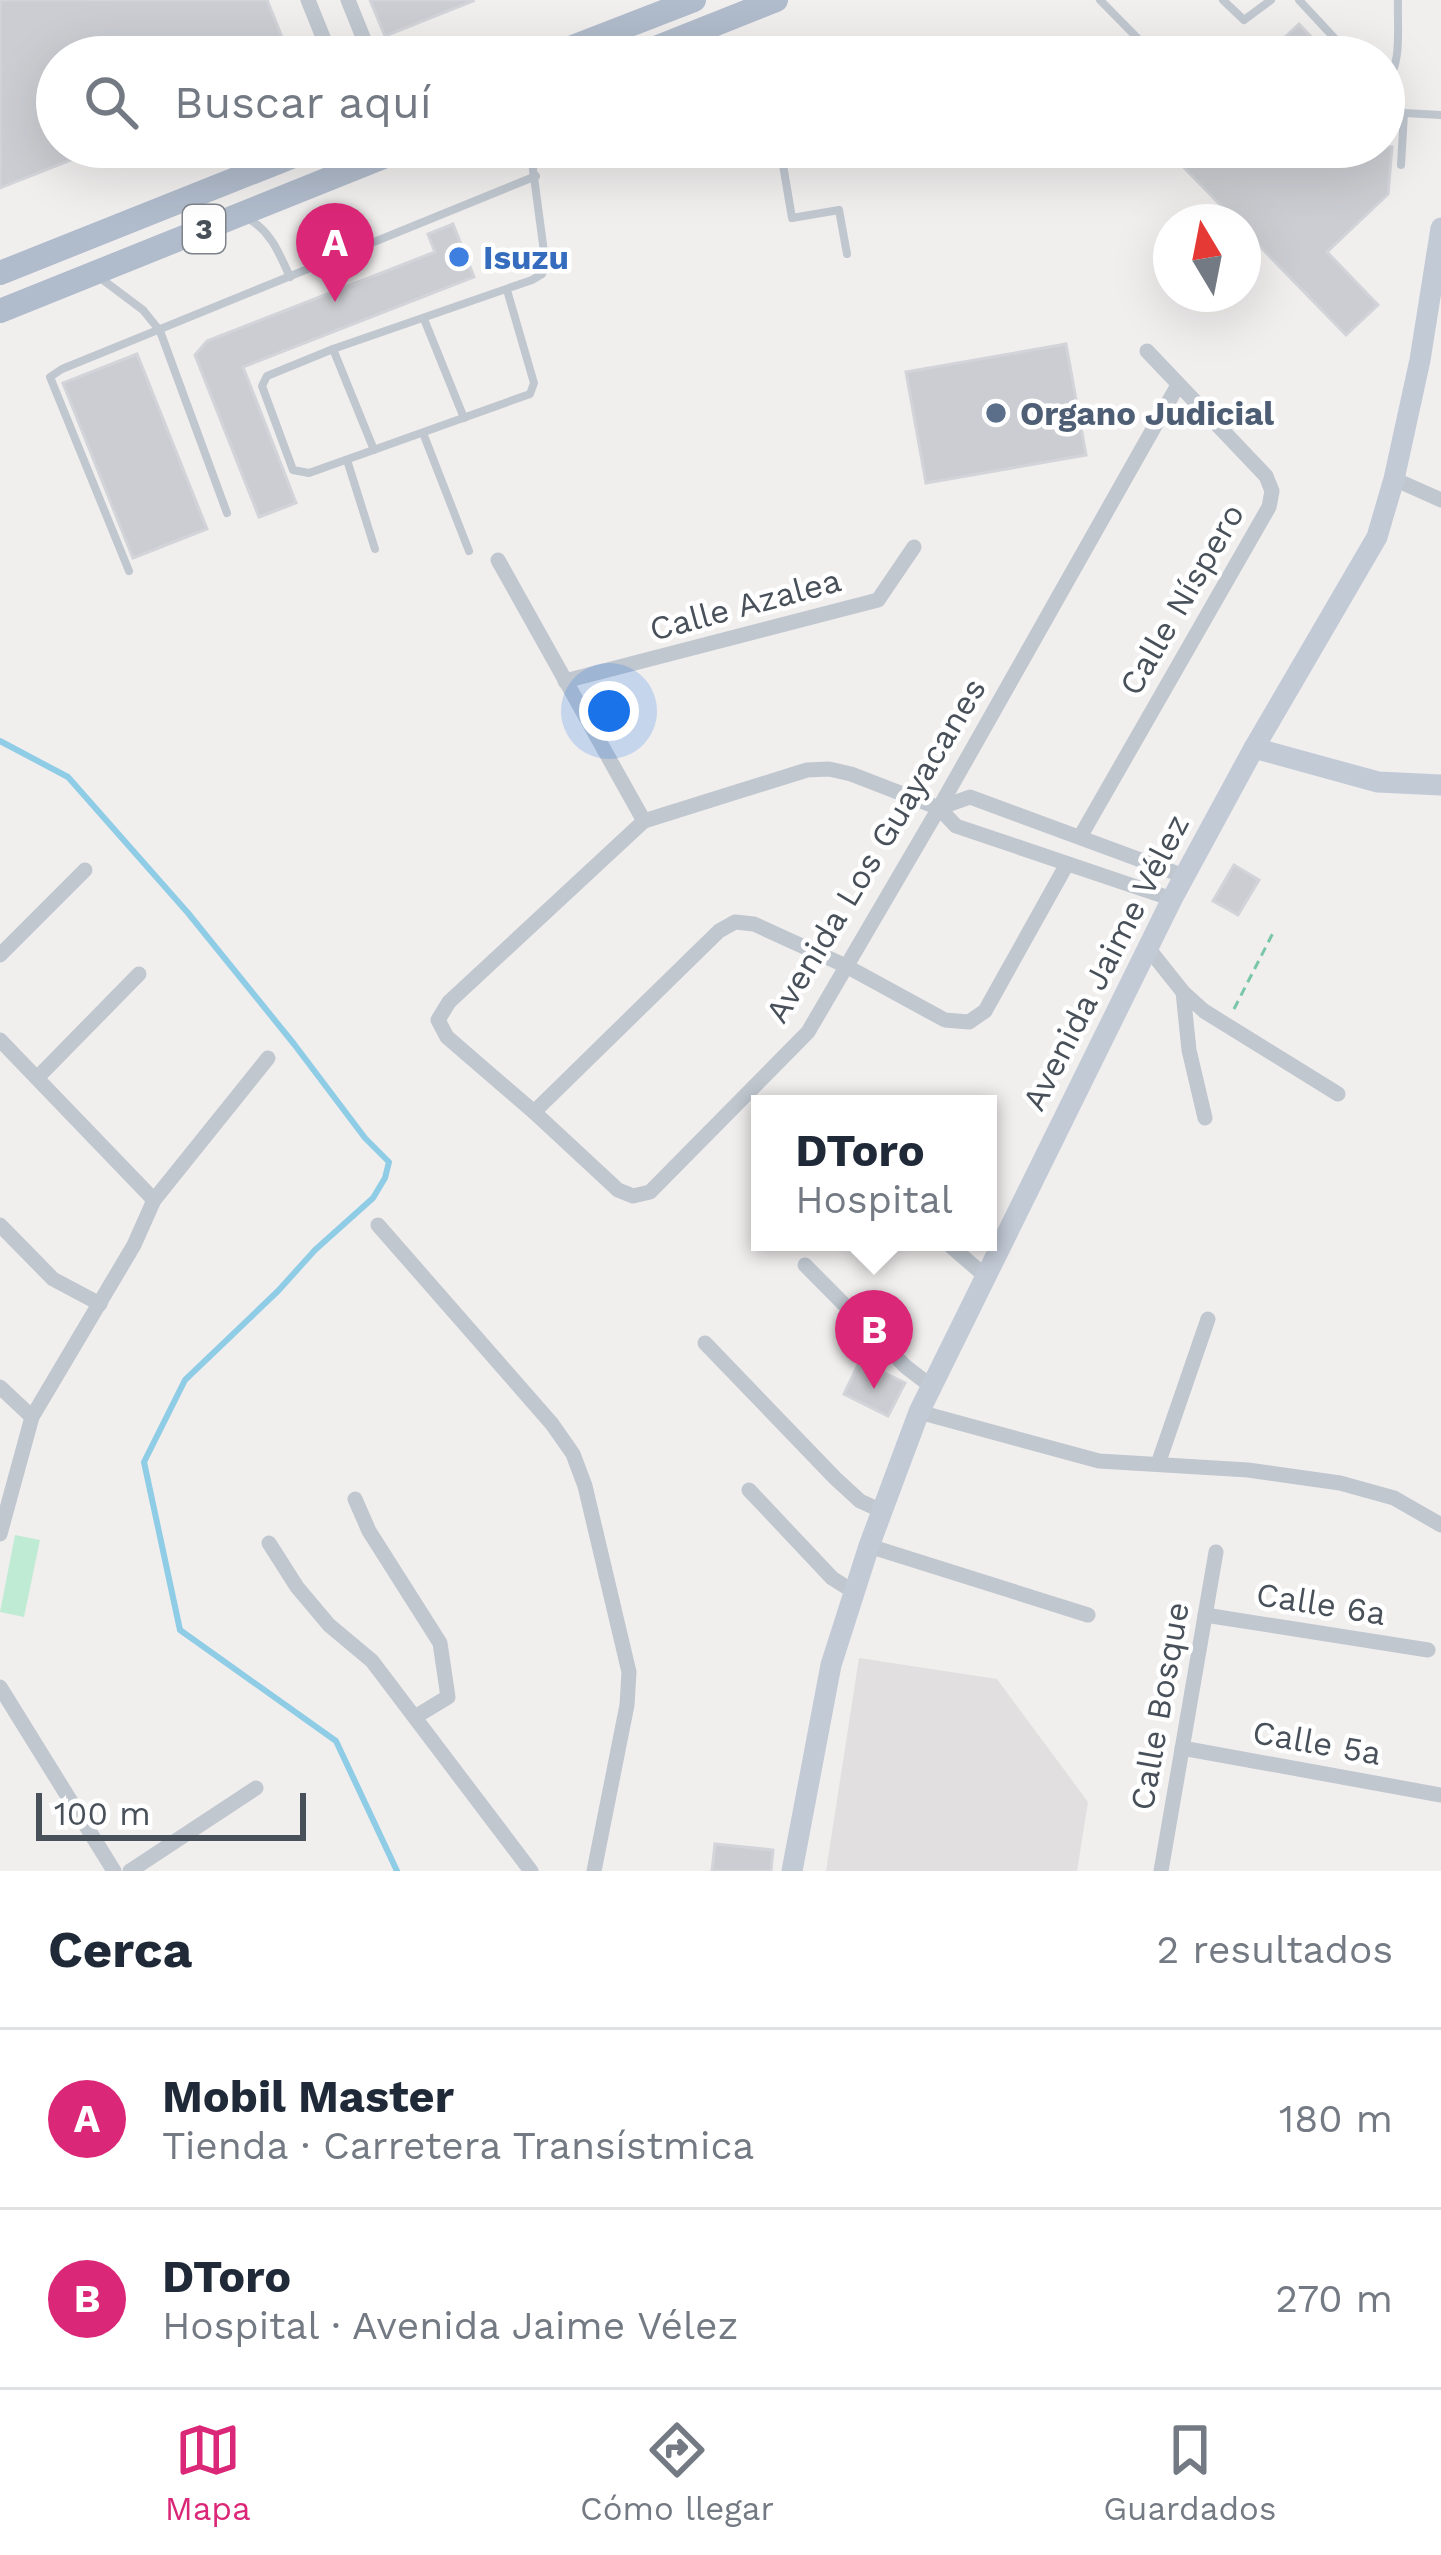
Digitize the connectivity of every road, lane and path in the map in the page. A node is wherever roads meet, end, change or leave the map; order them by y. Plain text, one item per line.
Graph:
1 (308, 0) edge
2 (348, 0) edge
3 (694, 0) edge
4 (776, 0) edge
5 (1100, 0) edge
6 (1223, 0) edge
7 (1271, 0) edge
8 (1299, 0) edge
9 (1398, 0) edge
10 (323, 36) edge
11 (363, 36) edge
12 (601, 36) edge
13 (686, 36) edge
14 (1135, 36) edge
15 (1332, 36) edge
16 (1397, 36) edge
17 (1405, 113) edge
18 (1441, 115) edge
19 (263, 168) edge
20 (355, 168) edge
21 (534, 168) edge
22 (784, 168) edge
23 (536, 176) junction
24 (240, 214) junction
25 (1441, 228) edge
26 (847, 254) dead end
27 (0, 273) edge
28 (93, 273) junction
29 (290, 277) junction
30 (507, 290) junction
31 (0, 310) edge
32 (424, 319) junction
33 (160, 331) junction
34 (333, 349) junction
35 (1147, 351) dead end
36 (1178, 385) junction
37 (464, 418) junction
38 (423, 433) junction
39 (374, 450) junction
40 (347, 460) junction
41 (1394, 479) junction
42 (1441, 500) edge
43 (227, 513) dead end
44 (914, 547) dead end
45 (375, 549) dead end
46 (469, 551) dead end
47 (498, 560) dead end
48 (129, 572) dead end
49 (565, 681) junction
50 (1255, 748) junction
51 (1441, 785) edge
52 (939, 808) junction
53 (644, 821) junction
54 (1080, 837) junction
55 (1067, 863) junction
56 (85, 870) dead end
57 (1184, 876) junction
58 (1172, 898) junction
59 (1274, 931) dead end
60 (1148, 948) junction
61 (0, 955) edge
62 (846, 966) junction
63 (139, 974) dead end
64 (1184, 992) junction
65 (1226, 1024) junction
66 (0, 1040) edge
67 (268, 1058) dead end
68 (37, 1078) junction
69 (1338, 1094) dead end
70 (534, 1112) junction
71 (1205, 1118) dead end
72 (154, 1200) junction
73 (0, 1225) edge
74 (378, 1225) dead end
75 (997, 1249) edge
76 (956, 1251) edge
77 (996, 1251) edge
78 (805, 1265) dead end
79 (984, 1275) junction
80 (100, 1304) junction
81 (1208, 1319) dead end
82 (705, 1343) dead end
83 (931, 1386) junction
84 (0, 1387) edge
85 (919, 1412) junction
86 (32, 1417) junction
87 (1158, 1463) junction
88 (749, 1490) dead end
89 (4, 1498) edge
90 (355, 1499) dead end
91 (882, 1511) junction
92 (1441, 1525) edge
93 (0, 1534) edge
94 (269, 1543) dead end
95 (869, 1546) junction
96 (1216, 1552) dead end
97 (854, 1592) junction
98 (1205, 1615) junction
99 (1088, 1616) dead end
100 (1428, 1650) dead end
101 (0, 1687) edge
102 (415, 1717) junction
103 (1182, 1748) junction
104 (256, 1788) dead end
105 (1441, 1795) edge
106 (114, 1871) edge
107 (130, 1871) edge
108 (531, 1871) edge
109 (594, 1871) edge
110 (792, 1871) edge
111 (1161, 1871) edge

1 - 10 street
2 - 11 street
3 - 12 main road
4 - 13 main road
5 - 14 lane
6 - 7 lane
8 - 15 lane
9 - 16 lane
17 - 18 lane
19 - 27 main road, 3
20 - 24 main road, 3
21 - 23 lane
22 - 26 lane
23 - 29 lane
23 - 30 lane
24 - 28 main road, 3
24 - 29 lane
25 - 41 street, Avenida Jaime Vélez
28 - 31 main road, 3
28 - 33 lane
29 - 33 lane
30 - 32 lane
30 - 37 lane
32 - 34 lane
32 - 37 lane
33 - 43 lane
33 - 48 lane
34 - 39 lane
34 - 40 lane
35 - 36 street, Calle Níspero
36 - 52 street, Avenida Los Guayacanes
36 - 54 street, Calle Níspero
37 - 38 lane
38 - 39 lane
38 - 46 lane
39 - 40 lane
40 - 45 lane
41 - 42 street
41 - 50 street, Avenida Jaime Vélez
44 - 49 street, Calle Azalea
47 - 49 street
49 - 53 street
50 - 51 street
50 - 57 street, Avenida Jaime Vélez
52 - 53 street
52 - 54 street
52 - 55 street
52 - 62 street, Avenida Los Guayacanes
53 - 70 street, Avenida Los Guayacanes
54 - 57 street
55 - 58 street
55 - 62 street
56 - 61 street
57 - 58 street, Avenida Jaime Vélez
58 - 60 street, Avenida Jaime Vélez
59 - 65 path
60 - 64 street
60 - 75 street, Avenida Jaime Vélez
62 - 70 street
62 - 70 street, Avenida Los Guayacanes
63 - 68 street
64 - 65 street
64 - 71 street
65 - 69 street
66 - 68 street
67 - 72 street
68 - 72 street
72 - 80 street
73 - 80 street
74 - 109 street
76 - 79 street
77 - 79 street, Avenida Jaime Vélez
78 - 83 street
79 - 83 street, Avenida Jaime Vélez
80 - 86 street
81 - 87 street
82 - 91 street
83 - 85 street, Avenida Jaime Vélez
84 - 86 street
85 - 87 street
85 - 91 street, Avenida Jaime Vélez
86 - 89 street
87 - 92 street
88 - 97 street
89 - 93 street
90 - 102 street
91 - 95 street, Avenida Jaime Vélez
94 - 102 street
95 - 97 street, Avenida Jaime Vélez
95 - 99 street
96 - 98 street, Calle Bosque
97 - 110 street, Avenida Jaime Vélez
98 - 100 street, Calle 6a
98 - 103 street, Calle Bosque
101 - 106 street
102 - 108 street
103 - 105 street, Calle 5a
103 - 111 street, Calle Bosque
104 - 107 street

